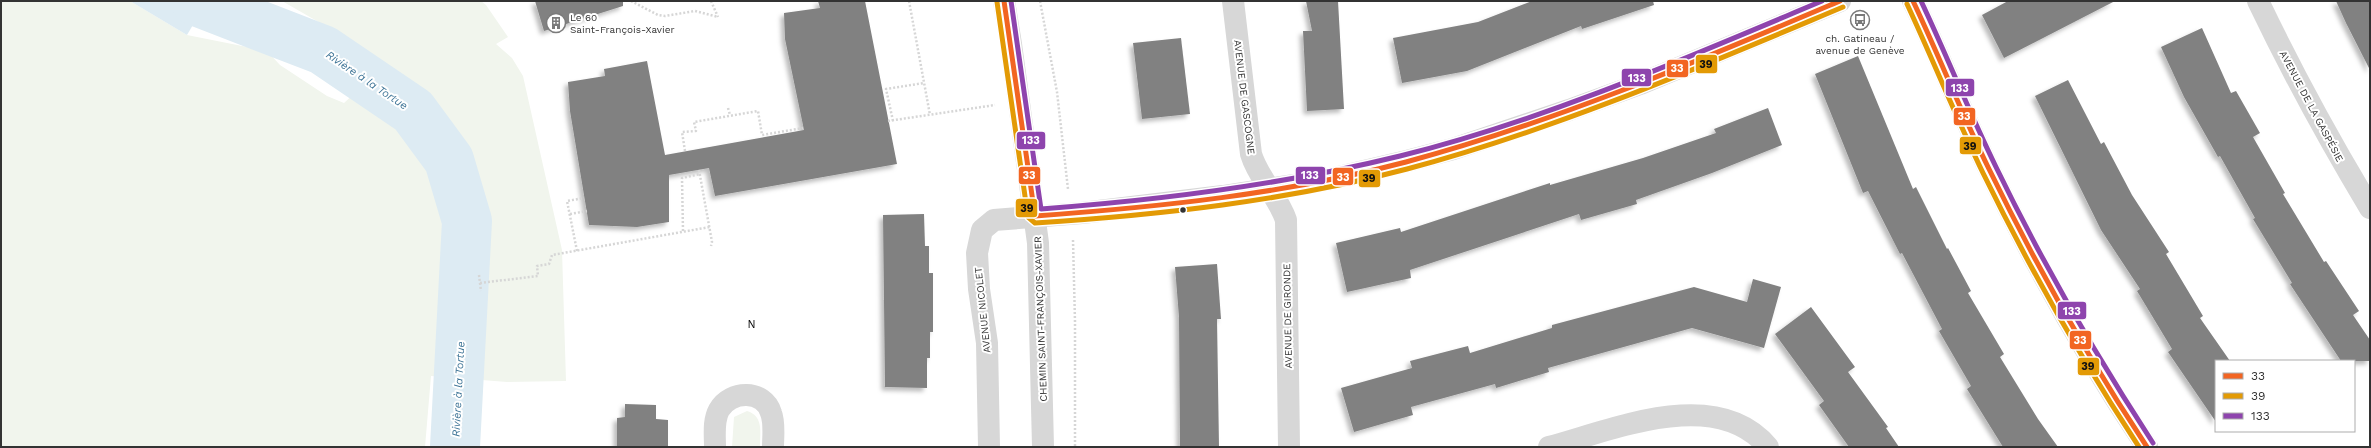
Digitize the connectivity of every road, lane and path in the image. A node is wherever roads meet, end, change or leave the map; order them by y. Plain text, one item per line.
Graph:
1 (631, 1) edge
2 (711, 1) edge
3 (909, 1) edge
4 (1004, 1) edge
5 (1040, 1) edge
6 (1233, 1) edge
7 (1840, 1) edge
8 (1913, 1) edge
9 (2258, 1) edge
10 (924, 83) junction
11 (999, 105) dead end
12 (728, 108) dead end
13 (730, 115) junction
14 (930, 115) junction
15 (893, 121) junction
16 (888, 122) dead end
17 (803, 128) dead end
18 (685, 151) dead end
19 (699, 170) dead end
20 (700, 174) junction
21 (1269, 189) junction
22 (1068, 190) dead end
23 (584, 198) dead end
24 (2370, 208) edge
25 (587, 210) dead end
26 (570, 214) junction
27 (1035, 216) junction
28 (710, 227) junction
29 (683, 232) junction
30 (1073, 238) dead end
31 (711, 246) dead end
32 (577, 251) junction
33 (478, 275) dead end
34 (480, 283) junction
35 (481, 291) dead end
36 (715, 447) edge
37 (773, 447) edge
38 (989, 447) edge
39 (1044, 447) edge
40 (1074, 447) edge
41 (1289, 447) edge
42 (1549, 447) edge
43 (1768, 447) edge
44 (2147, 447) edge

1 - 2 path
3 - 10 path
4 - 27 street, CHEMIN SAINT-FRANÇOIS-XAVIER
5 - 22 path
6 - 21 street, AVENUE DE GASCOGNE
7 - 21 street, AVENUE NICOLET
8 - 44 street
9 - 24 street, AVENUE DE LA GASPÉSIE
10 - 14 path
10 - 15 path
11 - 14 path
12 - 13 path
13 - 17 path
13 - 18 path
14 - 15 path
15 - 16 path
19 - 20 path
20 - 28 path
20 - 29 path
21 - 27 street, AVENUE NICOLET
21 - 41 street, AVENUE DE GIRONDE
23 - 26 path
25 - 26 path
26 - 32 path
27 - 38 street, AVENUE NICOLET
27 - 39 street, CHEMIN SAINT-FRANÇOIS-XAVIER
28 - 29 path
28 - 31 path
29 - 32 path
30 - 40 path
32 - 34 path
33 - 34 path
34 - 35 path
36 - 37 street
42 - 43 street

